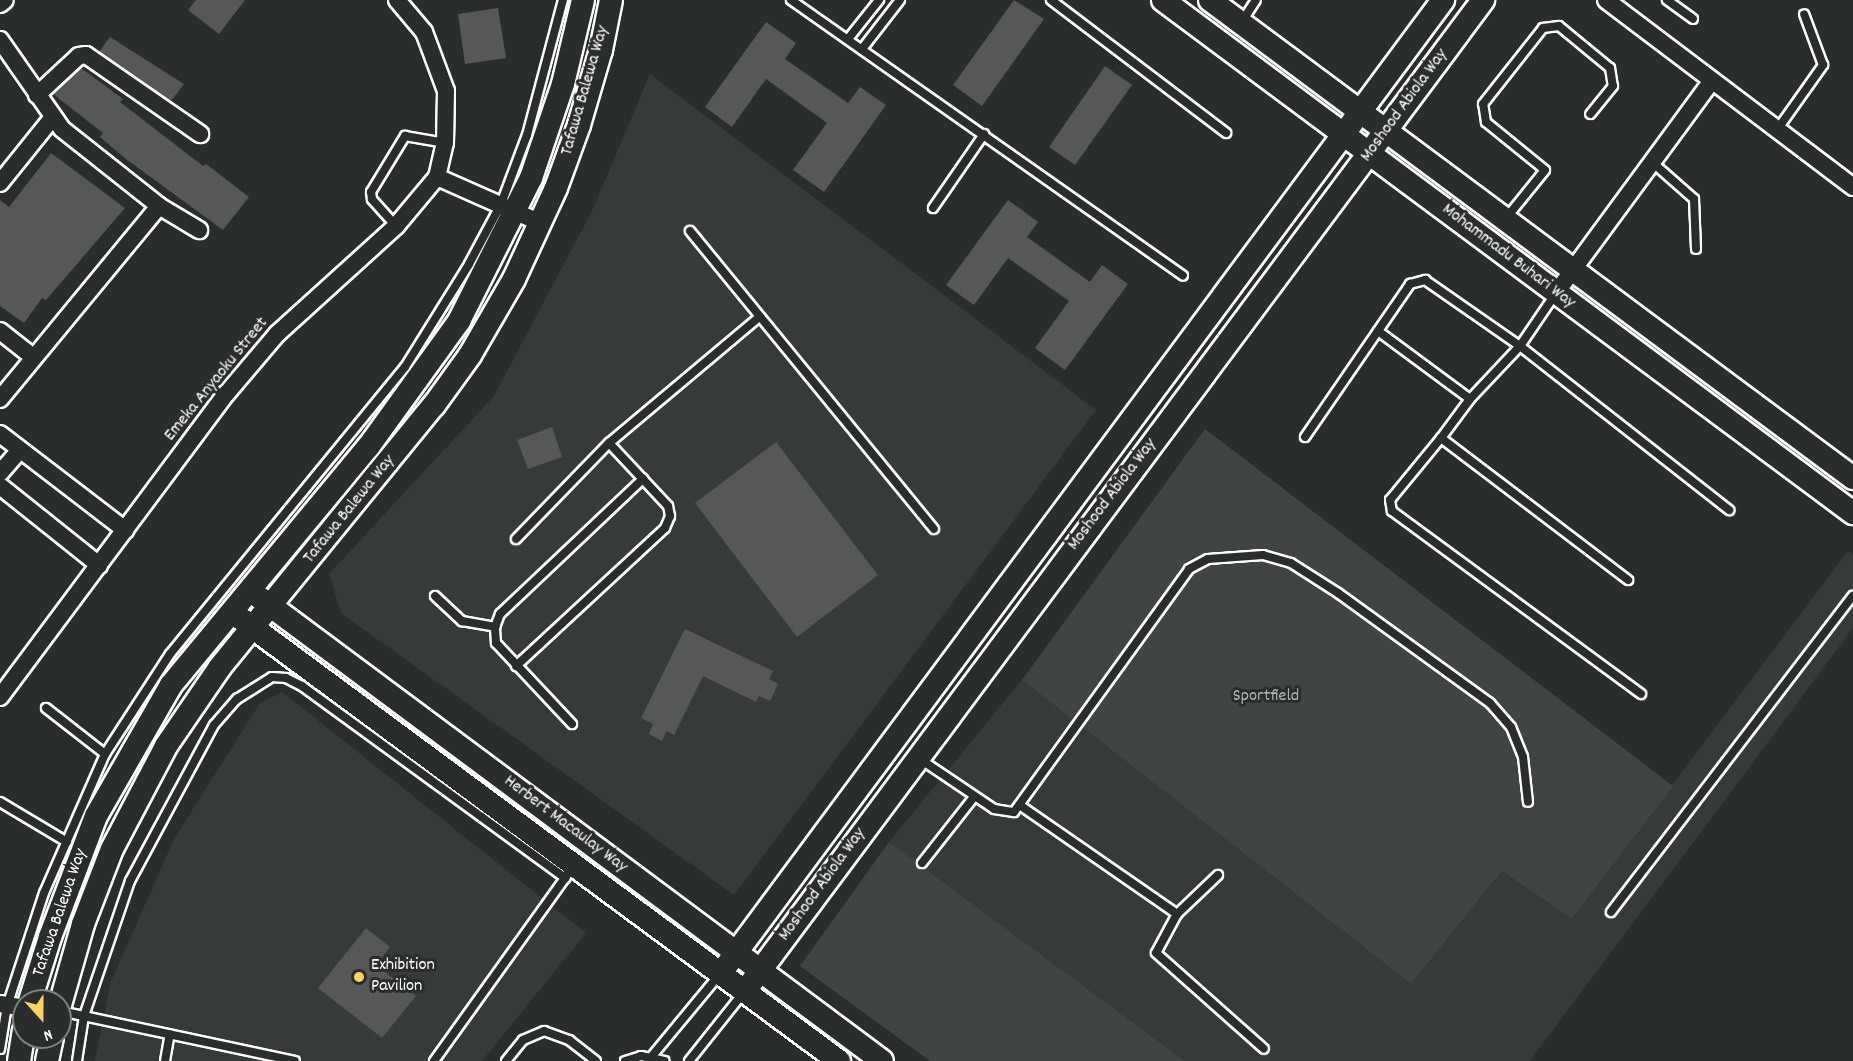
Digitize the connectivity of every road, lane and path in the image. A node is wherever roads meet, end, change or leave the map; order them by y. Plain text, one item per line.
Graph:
1 (5, 0) edge
2 (397, 0) edge
3 (563, 0) edge
4 (583, 0) edge
5 (610, 0) edge
6 (791, 0) edge
7 (879, 0) edge
8 (900, 0) edge
9 (1051, 0) edge
10 (1164, 0) edge
11 (1210, 0) edge
12 (1256, 0) edge
13 (1443, 0) edge
14 (1483, 0) edge
15 (1606, 0) edge
16 (1667, 0) edge
17 (0, 4) edge
18 (1804, 14) dead end
19 (1693, 19) dead end
20 (1241, 23) junction
21 (848, 39) junction
22 (0, 40) edge
23 (862, 49) junction
24 (1712, 81) junction
25 (37, 94) junction
26 (1360, 112) junction
27 (1590, 114) dead end
28 (53, 117) junction
29 (1777, 131) junction
30 (1386, 132) junction
31 (1226, 133) dead end
32 (200, 134) dead end
33 (984, 134) junction
34 (1343, 135) junction
35 (445, 143) junction
36 (1370, 154) junction
37 (1652, 162) junction
38 (437, 177) junction
39 (0, 183) edge
40 (1853, 187) edge
41 (159, 206) junction
42 (509, 207) junction
43 (933, 208) dead end
44 (1505, 220) junction
45 (541, 223) junction
46 (396, 226) junction
47 (199, 230) dead end
48 (690, 231) dead end
49 (1696, 249) dead end
50 (1572, 270) junction
51 (1183, 276) dead end
52 (1556, 293) junction
53 (759, 317) junction
54 (0, 331) edge
55 (1378, 331) junction
56 (1520, 346) junction
57 (33, 357) junction
58 (0, 399) edge
59 (1470, 399) junction
60 (0, 434) edge
61 (1305, 437) dead end
62 (1441, 438) junction
63 (609, 443) junction
64 (20, 450) junction
65 (0, 473) edge
66 (1853, 478) edge
67 (643, 479) junction
68 (0, 486) edge
69 (1730, 510) dead end
70 (1853, 513) edge
71 (934, 529) dead end
72 (125, 530) junction
73 (516, 539) dead end
74 (99, 565) junction
75 (1025, 565) junction
76 (1628, 580) dead end
77 (1047, 581) junction
78 (248, 588) junction
79 (435, 596) dead end
80 (1853, 596) edge
81 (271, 607) junction
82 (230, 610) junction
83 (495, 627) junction
84 (252, 628) junction
85 (516, 666) junction
86 (5, 679) edge
87 (1641, 694) dead end
88 (0, 697) edge
89 (46, 708) dead end
90 (572, 724) dead end
91 (105, 754) junction
92 (917, 757) junction
93 (974, 797) junction
94 (0, 802) edge
95 (1528, 802) dead end
96 (1021, 806) junction
97 (67, 842) junction
98 (922, 863) dead end
99 (570, 871) junction
100 (1218, 874) dead end
101 (1611, 912) dead end
102 (1177, 914) junction
103 (738, 951) junction
104 (762, 969) junction
105 (721, 973) junction
106 (34, 989) edge
107 (65, 989) edge
108 (745, 991) junction
109 (4, 1005) edge
110 (72, 1014) edge
111 (84, 1016) junction
112 (170, 1034) junction
113 (0, 1049) edge
114 (1264, 1049) dead end
115 (652, 1056) junction
116 (77, 1061) edge
117 (165, 1061) edge
118 (295, 1061) edge
119 (434, 1061) edge
120 (506, 1061) edge
121 (596, 1061) edge
122 (625, 1061) edge
123 (664, 1061) edge
124 (689, 1061) edge
125 (839, 1061) edge
126 (882, 1061) edge

1 - 17 street
2 - 35 street, Emeka Anyaoku Street
3 - 42 lane
4 - 42 main road, Tafawa Balewa Way
5 - 45 main road, Tafawa Balewa Way
6 - 21 lane
7 - 21 lane
8 - 23 lane
9 - 31 lane
10 - 34 main road, Mohammadu Buhari Way
11 - 20 main road, Mohammadu Buhari Way
12 - 20 lane
13 - 26 main road, Moshood Abiola Way
14 - 30 main road, Moshood Abiola Way
15 - 24 street
16 - 19 lane
18 - 29 lane
20 - 26 main road, Mohammadu Buhari Way
21 - 23 lane
22 - 25 street
23 - 33 lane
24 - 29 street
24 - 37 street
25 - 28 street
25 - 32 street
26 - 30 main road, Mohammadu Buhari Way
26 - 34 main road, Moshood Abiola Way
27 - 44 lane
28 - 39 street
28 - 41 street
29 - 40 street
30 - 36 main road, Moshood Abiola Way
30 - 44 main road, Mohammadu Buhari Way
33 - 43 lane
33 - 51 lane
34 - 36 main road, Mohammadu Buhari Way
34 - 75 main road, Moshood Abiola Way
35 - 38 street, Emeka Anyaoku Street
35 - 46 lane
36 - 52 main road, Mohammadu Buhari Way
36 - 77 main road, Moshood Abiola Way
37 - 49 lane
37 - 50 street
38 - 42 street
38 - 46 street, Emeka Anyaoku Street
41 - 47 street
41 - 57 street
42 - 45 street
42 - 78 main road, Tafawa Balewa Way
42 - 91 lane
44 - 50 main road, Mohammadu Buhari Way
45 - 81 main road, Tafawa Balewa Way
46 - 72 street, Emeka Anyaoku Street
48 - 53 lane
50 - 52 street
50 - 66 main road, Mohammadu Buhari Way
52 - 56 lane
52 - 70 main road, Mohammadu Buhari Way
53 - 63 lane
53 - 71 lane
54 - 57 street
55 - 56 lane
55 - 59 lane
55 - 61 lane
56 - 59 lane
56 - 69 lane
57 - 58 street
59 - 62 lane
60 - 64 street
62 - 76 lane
62 - 87 lane
63 - 67 lane
63 - 73 lane
64 - 65 street
64 - 72 street
67 - 83 lane
67 - 85 lane
68 - 74 street
72 - 74 street, Emeka Anyaoku Street
74 - 86 street, Emeka Anyaoku Street
75 - 77 main road
75 - 103 main road, Moshood Abiola Way
77 - 92 main road, Moshood Abiola Way
78 - 81 main road, Herbert Macaulay Way
78 - 82 main road, Tafawa Balewa Way
79 - 83 lane
80 - 101 lane
81 - 84 main road, Tafawa Balewa Way
81 - 103 main road, Herbert Macaulay Way
82 - 84 main road, Herbert Macaulay Way
82 - 106 main road, Tafawa Balewa Way
83 - 85 lane
84 - 99 main road, Herbert Macaulay Way
84 - 107 main road, Tafawa Balewa Way
85 - 90 lane
86 - 88 street, Emeka Anyaoku Street
89 - 91 lane
91 - 97 lane
92 - 93 lane
92 - 104 main road, Moshood Abiola Way
93 - 96 lane
93 - 98 lane
94 - 97 lane
95 - 96 lane
96 - 102 lane
97 - 109 lane
99 - 105 main road, Herbert Macaulay Way
99 - 111 lane
99 - 119 lane
100 - 102 lane
102 - 114 lane
103 - 104 main road, Herbert Macaulay Way
103 - 105 main road, Moshood Abiola Way
104 - 108 main road, Moshood Abiola Way
104 - 126 main road, Herbert Macaulay Way
105 - 108 main road, Herbert Macaulay Way
105 - 115 lane
108 - 124 lane
108 - 125 main road, Herbert Macaulay Way
109 - 113 lane
110 - 111 lane
111 - 112 lane
111 - 116 lane
112 - 117 lane
112 - 118 lane
115 - 122 lane
115 - 123 lane
120 - 121 lane

